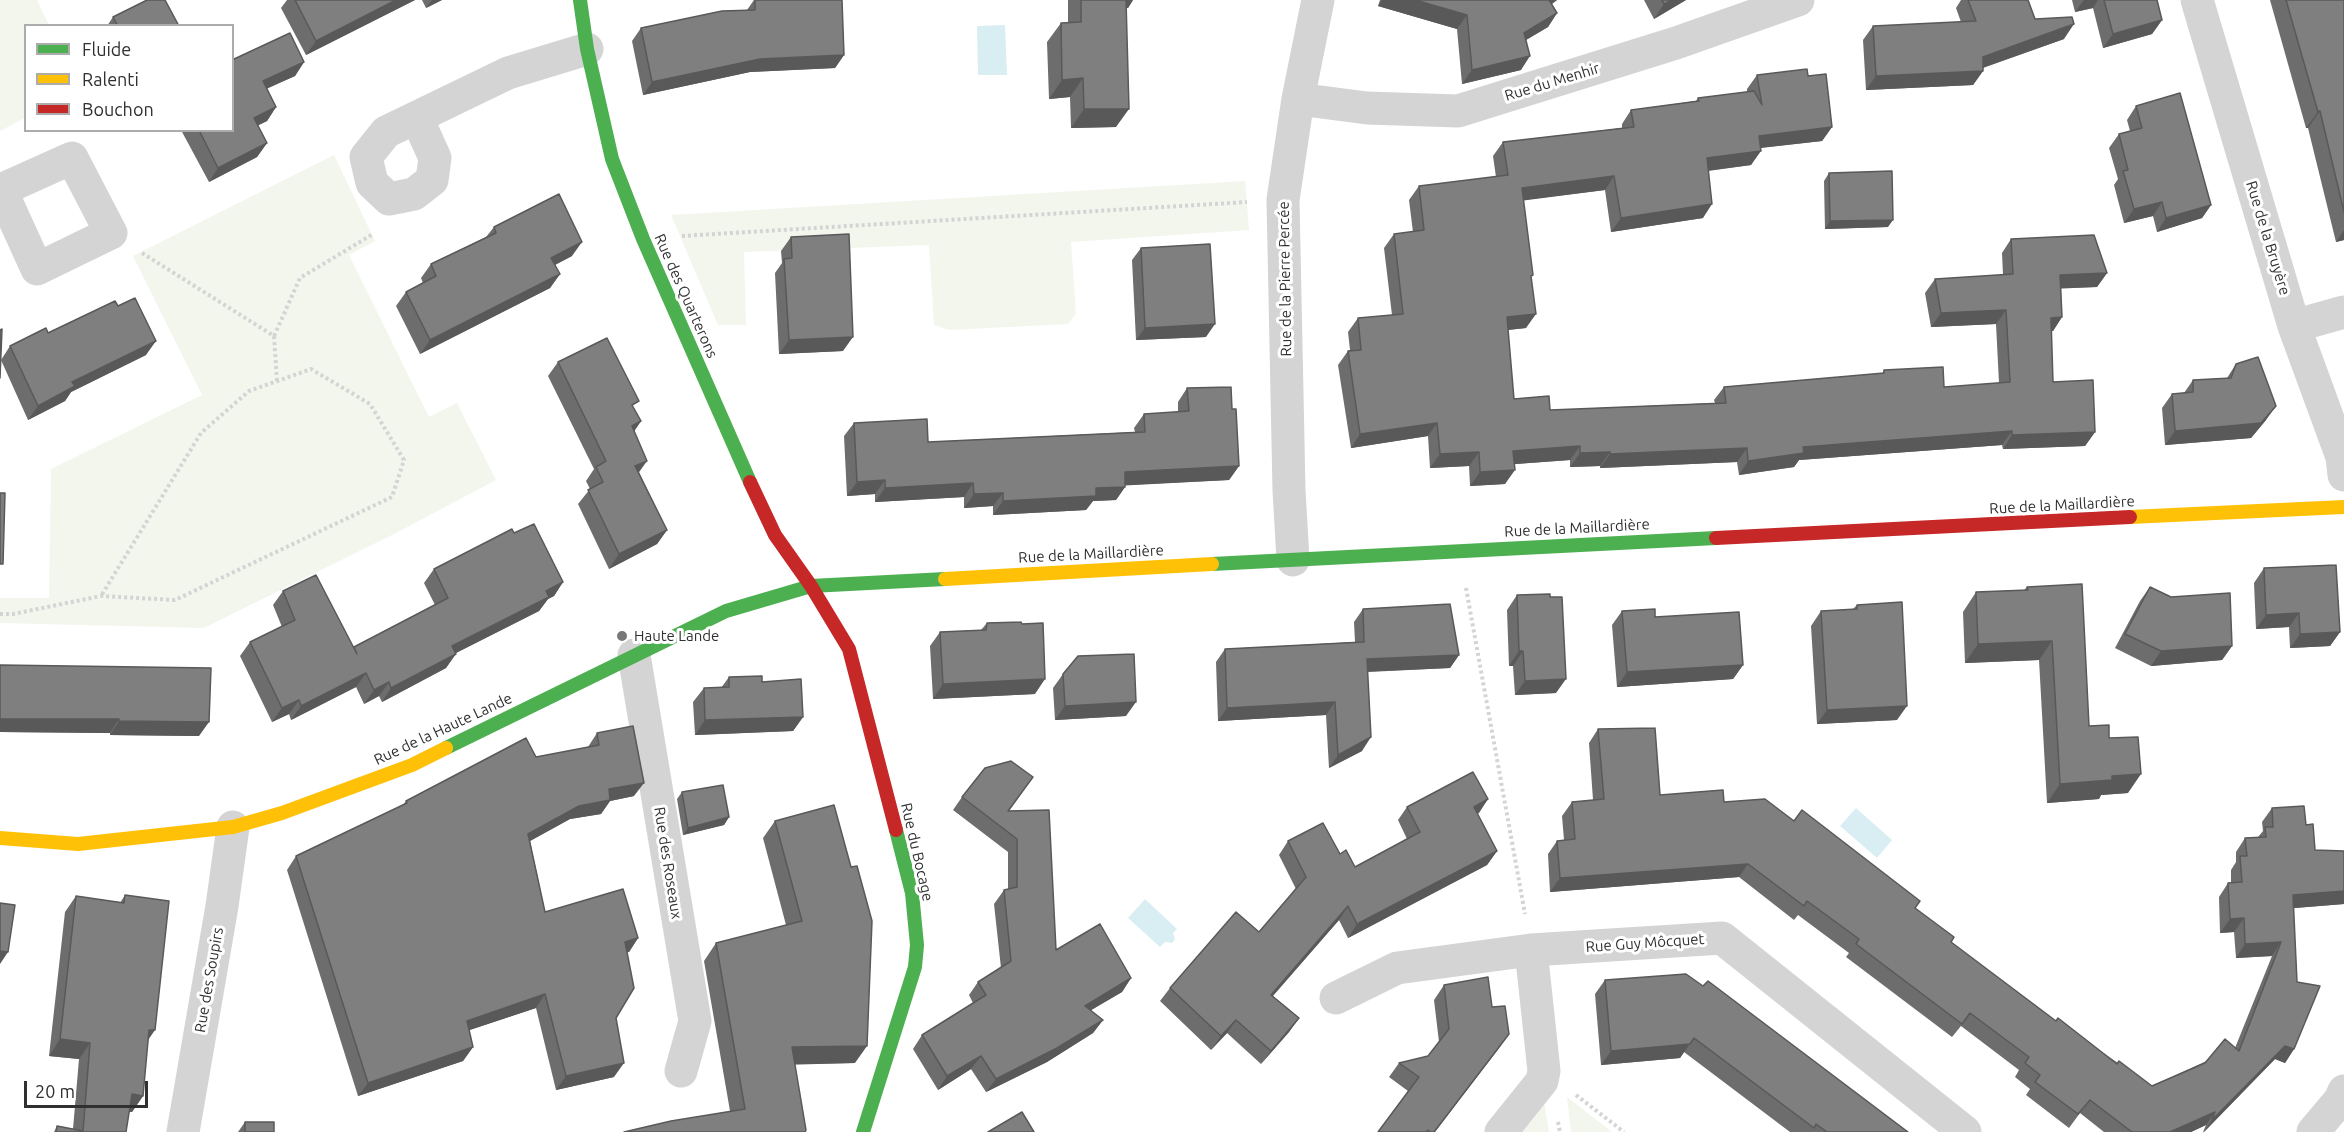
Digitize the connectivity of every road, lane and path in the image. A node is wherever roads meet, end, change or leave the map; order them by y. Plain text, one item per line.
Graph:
1 (580, 0) edge
2 (1318, 0) edge
3 (1798, 0) edge
4 (2197, 0) edge
5 (587, 49) junction
6 (1298, 99) junction
7 (417, 118) junction
8 (1, 190) edge
9 (389, 199) junction
10 (1283, 200) junction
11 (111, 233) junction
12 (643, 238) junction
13 (2344, 312) edge
14 (2294, 326) junction
15 (274, 336) junction
16 (277, 381) junction
17 (2344, 475) edge
18 (2344, 507) edge
19 (1460, 550) junction
20 (1293, 560) junction
21 (811, 586) junction
22 (101, 596) junction
23 (0, 614) edge
24 (634, 655) junction
25 (232, 827) junction
26 (0, 838) edge
27 (1531, 950) junction
28 (1336, 998) dead end
29 (681, 1071) dead end
30 (1544, 1071) junction
31 (2344, 1091) edge
32 (183, 1132) edge
33 (863, 1132) edge
34 (1501, 1132) edge
35 (1624, 1132) edge
36 (1965, 1132) edge
37 (2313, 1132) edge

1 - 5 street, Rue des Quarterons
2 - 6 street, Rue de la Pierre Percée
3 - 6 street, Rue du Menhir
4 - 14 street, Rue de la Bruyère
5 - 7 street
5 - 12 street, Rue des Quarterons
6 - 10 street, Rue de la Pierre Percée
7 - 9 street
7 - 9 street
8 - 11 street
8 - 11 street
9 - 15 path
10 - 12 path
10 - 20 street, Rue de la Pierre Percée
11 - 15 path
12 - 21 street, Rue des Quarterons
13 - 14 street
14 - 17 street, Rue de la Bruyère
15 - 16 path
16 - 22 path
16 - 22 path
18 - 19 street, Rue de la Maillardière
19 - 20 street, Rue de la Maillardière
19 - 27 path
20 - 21 street, Rue de la Maillardière
21 - 24 street, Rue de la Haute Lande
21 - 33 street, Rue du Bocage
22 - 23 path
24 - 25 street, Rue de la Haute Lande
24 - 29 street, Rue des Roseaux
25 - 26 street, Rue de la Haute Lande
25 - 32 street, Rue des Soupirs
27 - 28 street, Rue Guy Môcquet
27 - 30 street
27 - 36 street, Rue Guy Môcquet
30 - 34 street
30 - 35 path
31 - 37 street

